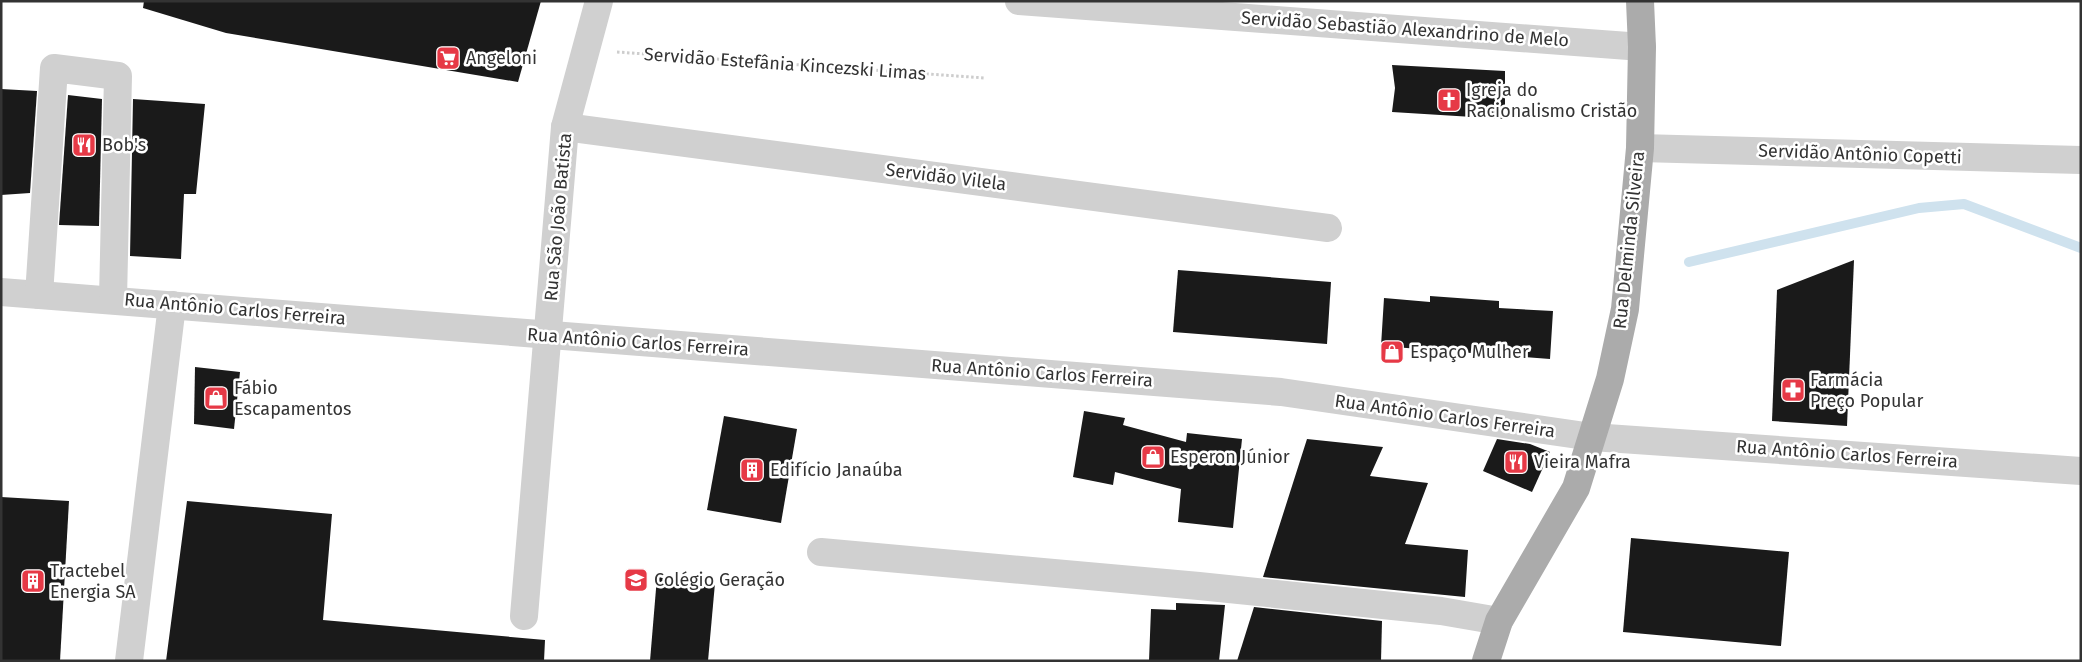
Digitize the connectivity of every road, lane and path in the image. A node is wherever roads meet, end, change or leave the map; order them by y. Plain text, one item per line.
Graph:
1 (599, 1) edge
2 (1019, 1) edge
3 (1640, 1) edge
4 (1642, 46) junction
5 (584, 49) junction
6 (985, 78) dead end
7 (565, 127) junction
8 (1640, 148) junction
9 (2081, 160) edge
10 (1328, 228) dead end
11 (1, 292) edge
12 (39, 295) junction
13 (112, 299) junction
14 (172, 305) junction
15 (548, 336) junction
16 (1592, 437) junction
17 (2081, 471) edge
18 (821, 552) dead end
19 (524, 616) dead end
20 (1499, 621) junction
21 (129, 661) edge
22 (1486, 661) edge

1 - 5 street, Rua São João Batista
2 - 4 street, Servidão Sebastião Alexandrino de Melo
3 - 4 main road, Rua Delminda Silveira
4 - 8 main road, Rua Delminda Silveira
5 - 6 path, Servidão Estefânia Kincezski Limas
5 - 7 street, Rua São João Batista
7 - 10 street, Servidão Vilela
7 - 15 street, Rua São João Batista
8 - 9 street, Servidão Antônio Copetti
8 - 16 main road, Rua Delminda Silveira
11 - 12 street, Rua Antônio Carlos Ferreira
12 - 13 street, Rua Antônio Carlos Ferreira
12 - 13 street
13 - 14 street, Rua Antônio Carlos Ferreira
14 - 15 street, Rua Antônio Carlos Ferreira
14 - 21 street
15 - 16 street, Rua Antônio Carlos Ferreira
15 - 19 street, Rua São João Batista
16 - 17 street, Rua Antônio Carlos Ferreira
16 - 20 main road, Rua Delminda Silveira
18 - 20 street
20 - 22 main road, Rua Delminda Silveira

